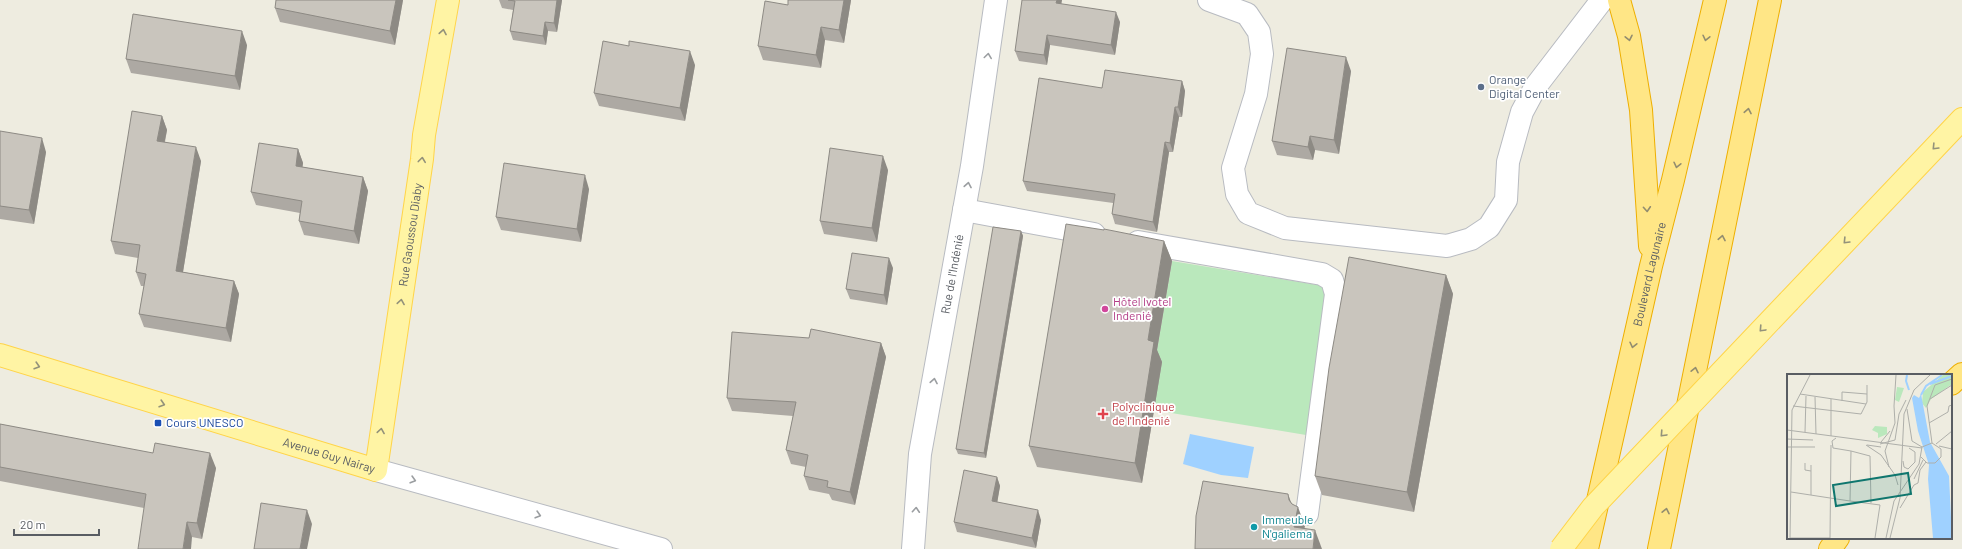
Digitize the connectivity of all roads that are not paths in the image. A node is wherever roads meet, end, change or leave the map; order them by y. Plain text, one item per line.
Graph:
1 (448, 0) edge
2 (996, 0) edge
3 (1209, 0) edge
4 (1602, 0) edge
5 (1619, 0) edge
6 (1715, 0) edge
7 (1770, 0) edge
8 (1962, 119) edge
9 (964, 210) junction
10 (1651, 266) junction
11 (0, 355) edge
12 (1962, 374) edge
13 (1952, 383) edge
14 (376, 470) junction
15 (1307, 514) dead end
16 (1837, 539) edge
17 (661, 549) edge
18 (913, 549) edge
19 (1561, 549) edge
20 (1587, 549) edge
21 (1659, 549) edge
22 (1830, 549) edge

14 -> 1 main road, Rue Gaoussou Diaby
9 -> 2 street, Rue de l'Indénié
3 - 4 street
5 -> 10 highway
6 -> 10 highway, Boulevard Lagunaire
21 -> 7 highway
8 -> 19 main road, bridge
9 - 15 street
18 -> 9 street, Rue de l'Indénié
10 -> 20 highway, Boulevard Lagunaire
11 -> 14 main road, Avenue Guy Nairay
12 - 13 highway
14 -> 17 street, Avenue Guy Nairay
16 - 22 highway

